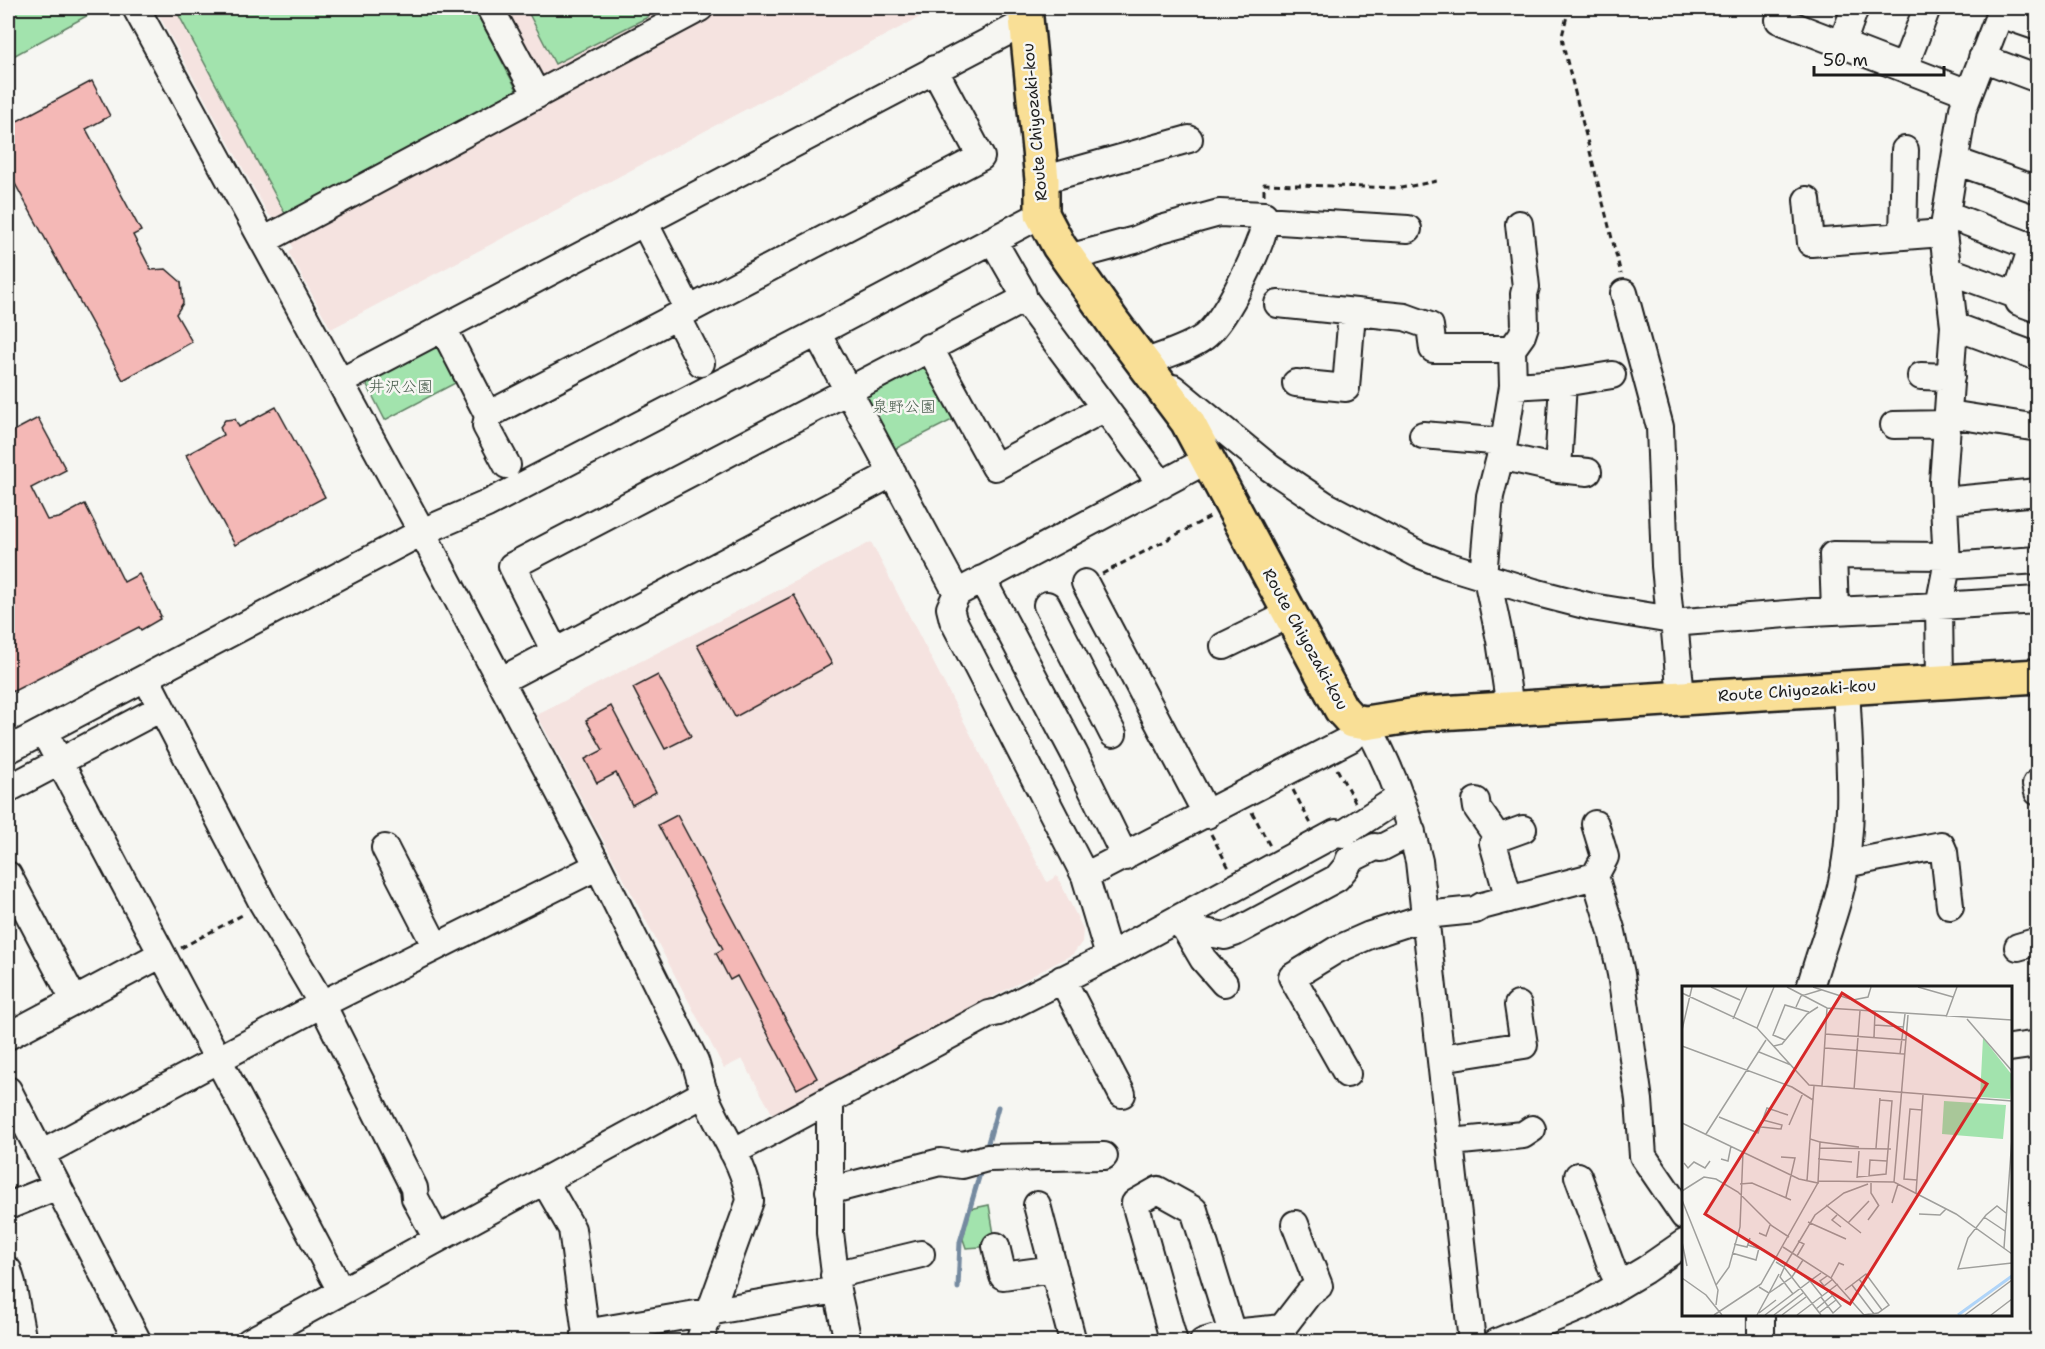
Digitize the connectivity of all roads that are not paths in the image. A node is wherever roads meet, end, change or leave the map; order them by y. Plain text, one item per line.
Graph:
1 (136, 8) edge
2 (490, 8) edge
3 (700, 8) edge
4 (1783, 8) edge
5 (1855, 8) edge
6 (1927, 8) edge
7 (2001, 11) edge
8 (1025, 15) edge
9 (2037, 27) edge
10 (1842, 44) junction
11 (1982, 58) junction
12 (1904, 68) junction
13 (934, 69) junction
14 (2037, 79) edge
15 (1968, 93) junction
16 (537, 95) junction
17 (1189, 139) dead end
18 (1905, 150) dead end
19 (1955, 161) junction
20 (1042, 180) junction
21 (2037, 190) edge
22 (1807, 200) dead end
23 (1042, 214) junction
24 (1263, 218) junction
25 (644, 222) junction
26 (1519, 224) dead end
27 (1945, 224) junction
28 (1408, 229) dead end
29 (1903, 236) junction
30 (263, 241) junction
31 (999, 251) dead end
32 (1068, 258) junction
33 (1947, 270) junction
34 (1624, 293) road end
35 (2016, 295) junction
36 (1024, 299) junction
37 (1278, 304) dead end
38 (2037, 309) edge
39 (1352, 312) junction
40 (683, 313) junction
41 (1954, 326) junction
42 (443, 328) junction
43 (817, 333) junction
44 (929, 347) junction
45 (1512, 349) junction
46 (2037, 357) edge
47 (701, 363) dead end
48 (1147, 366) junction
49 (1612, 375) dead end
50 (1921, 376) dead end
51 (1951, 377) junction
52 (340, 382) junction
53 (1296, 383) dead end
54 (1563, 383) junction
55 (1514, 386) junction
56 (848, 389) junction
57 (1105, 408) junction
58 (488, 415) junction
59 (1948, 419) junction
60 (1894, 425) dead end
61 (2037, 428) edge
62 (1424, 435) dead end
63 (1502, 449) junction
64 (1209, 459) junction
65 (507, 465) dead end
66 (1558, 469) junction
67 (1588, 472) dead end
68 (893, 473) junction
69 (1161, 485) junction
70 (2037, 492) edge
71 (1944, 501) junction
72 (422, 532) junction
73 (2037, 560) edge
74 (1946, 561) junction
75 (1485, 577) junction
76 (982, 579) junction
77 (1085, 583) road end
78 (957, 593) junction
79 (2037, 600) edge
80 (1047, 605) dead end
81 (1939, 606) junction
82 (1835, 611) junction
83 (1292, 613) junction
84 (1672, 619) junction
85 (1224, 646) dead end
86 (555, 652) junction
87 (2037, 676) edge
88 (146, 678) junction
89 (500, 681) junction
90 (1940, 681) junction
91 (1846, 686) junction
92 (1681, 698) junction
93 (161, 708) junction
94 (1510, 708) junction
95 (1366, 723) junction
96 (44, 732) junction
97 (1113, 734) dead end
98 (8, 750) edge
99 (60, 762) junction
100 (8, 789) edge
101 (1400, 797) junction
102 (1476, 801) dead end
103 (1204, 816) junction
104 (1595, 824) dead end
105 (1523, 829) dead end
106 (1412, 832) junction
107 (1498, 838) junction
108 (386, 848) dead end
109 (1125, 857) junction
110 (1845, 864) junction
111 (598, 866) junction
112 (8, 875) edge
113 (1085, 876) junction
114 (1595, 876) junction
115 (1509, 899) junction
116 (1950, 906) dead end
117 (1426, 917) junction
118 (1181, 923) junction
119 (436, 947) junction
120 (163, 955) junction
121 (1109, 956) junction
122 (1062, 979) junction
123 (1224, 983) dead end
124 (1810, 986) edge
125 (74, 1000) junction
126 (322, 1004) junction
127 (1518, 1005) dead end
128 (8, 1036) edge
129 (2037, 1044) edge
130 (2012, 1048) edge
131 (1441, 1058) junction
132 (219, 1060) junction
133 (1347, 1074) dead end
134 (8, 1090) edge
135 (705, 1094) junction
136 (1122, 1094) dead end
137 (831, 1100) junction
138 (1532, 1129) dead end
139 (1451, 1142) junction
140 (733, 1152) junction
141 (41, 1154) junction
142 (1104, 1156) dead end
143 (1578, 1176) dead end
144 (545, 1182) junction
145 (58, 1186) junction
146 (829, 1191) junction
147 (1037, 1205) dead end
148 (8, 1206) edge
149 (1682, 1214) edge
150 (1295, 1224) dead end
151 (437, 1239) junction
152 (1682, 1244) edge
153 (996, 1246) dead end
154 (921, 1254) dead end
155 (1054, 1269) junction
156 (8, 1270) edge
157 (836, 1283) junction
158 (1620, 1284) junction
159 (341, 1291) junction
160 (711, 1312) junction
161 (1761, 1316) edge
162 (631, 1333) edge
163 (1232, 1333) junction
164 (1283, 1334) edge
165 (586, 1337) edge
166 (23, 1341) edge
167 (138, 1341) edge
168 (249, 1341) edge
169 (699, 1341) edge
170 (848, 1341) edge
171 (1073, 1341) edge
172 (1174, 1341) edge
173 (1203, 1341) edge
174 (1472, 1341) edge
175 (1497, 1341) edge
176 (1761, 1341) edge

1 - 30 street
2 - 16 street
3 - 16 street
4 - 10 street
5 - 10 street
6 - 12 street
7 - 9 street
7 - 11 street
8 - 13 street
8 - 20 main road, Route Chiyozaki-kou
10 - 12 street
11 - 14 street
11 - 15 street
12 - 15 street
13 - 25 street
13 - 40 street
15 - 19 street
16 - 30 street
17 - 20 street
18 - 29 street
19 - 21 street
19 - 27 street
20 - 23 main road, Route Chiyozaki-kou
22 - 29 street
23 - 32 main road, Route Chiyozaki-kou
23 - 43 street
24 - 28 street
24 - 32 street
24 - 48 street
25 - 40 street
25 - 42 street
26 - 45 street
27 - 29 street
27 - 33 street
27 - 35 street
30 - 52 street
31 - 36 street
32 - 48 main road, Route Chiyozaki-kou
33 - 35 street
33 - 41 street
34 - 84 street
35 - 38 street
36 - 44 street
36 - 57 street
37 - 39 street
39 - 45 street
39 - 53 street
40 - 47 street
40 - 58 street
41 - 46 street
41 - 51 street
42 - 52 street
42 - 58 street
43 - 56 street
43 - 72 street
44 - 56 street
44 - 57 street
45 - 55 street
48 - 64 main road, Route Chiyozaki-kou
48 - 75 street
49 - 54 street
50 - 51 street
51 - 59 street
52 - 72 street
54 - 55 street
54 - 66 street
55 - 63 street
56 - 68 street
56 - 86 street
57 - 69 street
58 - 65 street
59 - 60 street
59 - 61 street
59 - 71 street
62 - 63 street
63 - 66 street
63 - 75 street
64 - 69 street
64 - 83 main road, Route Chiyozaki-kou
66 - 67 street
68 - 78 street
68 - 86 street
69 - 76 street
70 - 71 street
71 - 74 street
72 - 88 street
72 - 89 street
73 - 74 street
74 - 81 street
74 - 82 street
75 - 84 street
75 - 94 street
76 - 78 street
76 - 109 street
77 - 103 street
78 - 113 street
79 - 81 street
80 - 97 street
81 - 82 street
81 - 90 street
82 - 84 street
83 - 85 street
83 - 95 main road, Route Chiyozaki-kou
84 - 92 street
86 - 89 street
87 - 90 main road, Route Chiyozaki-kou
88 - 93 street
88 - 96 street
89 - 111 street
90 - 91 main road, Route Chiyozaki-kou
91 - 92 main road, Route Chiyozaki-kou
91 - 110 street
92 - 94 main road, Route Chiyozaki-kou
93 - 99 street
93 - 126 street
94 - 95 main road, Route Chiyozaki-kou
95 - 101 street
95 - 103 street
96 - 98 street
96 - 99 street
99 - 100 street
99 - 120 street
101 - 106 street
101 - 118 street
102 - 107 street
103 - 109 street
104 - 114 street
105 - 107 street
106 - 117 street
106 - 118 street
107 - 115 street
108 - 119 street
109 - 113 street
110 - 116 street
110 - 124 street
111 - 119 street
111 - 135 street
112 - 125 street
113 - 121 street
114 - 115 street
114 - 149 street
115 - 117 street
117 - 131 street
117 - 133 street
118 - 121 street
118 - 123 street
119 - 126 street
120 - 125 street
120 - 132 street
121 - 122 street
122 - 136 street
122 - 137 street
125 - 128 street
126 - 132 street
126 - 151 street
127 - 131 street
129 - 130 street
131 - 139 street
132 - 141 street
132 - 159 street
134 - 141 street
135 - 140 street
135 - 144 street
137 - 140 street
137 - 146 street
138 - 139 street
139 - 174 street
140 - 160 street
141 - 145 street
142 - 146 street
143 - 158 street
144 - 151 street
144 - 165 street
145 - 148 street
145 - 167 street
146 - 157 street
147 - 155 street
150 - 164 street
151 - 159 street
152 - 158 street
153 - 155 street
154 - 157 street
155 - 171 street
156 - 166 street
157 - 160 street
157 - 170 street
158 - 175 street
159 - 168 street
160 - 162 street
160 - 169 street
161 - 176 street
162 - 165 street
163 - 164 street
163 - 172 street
163 - 173 street

